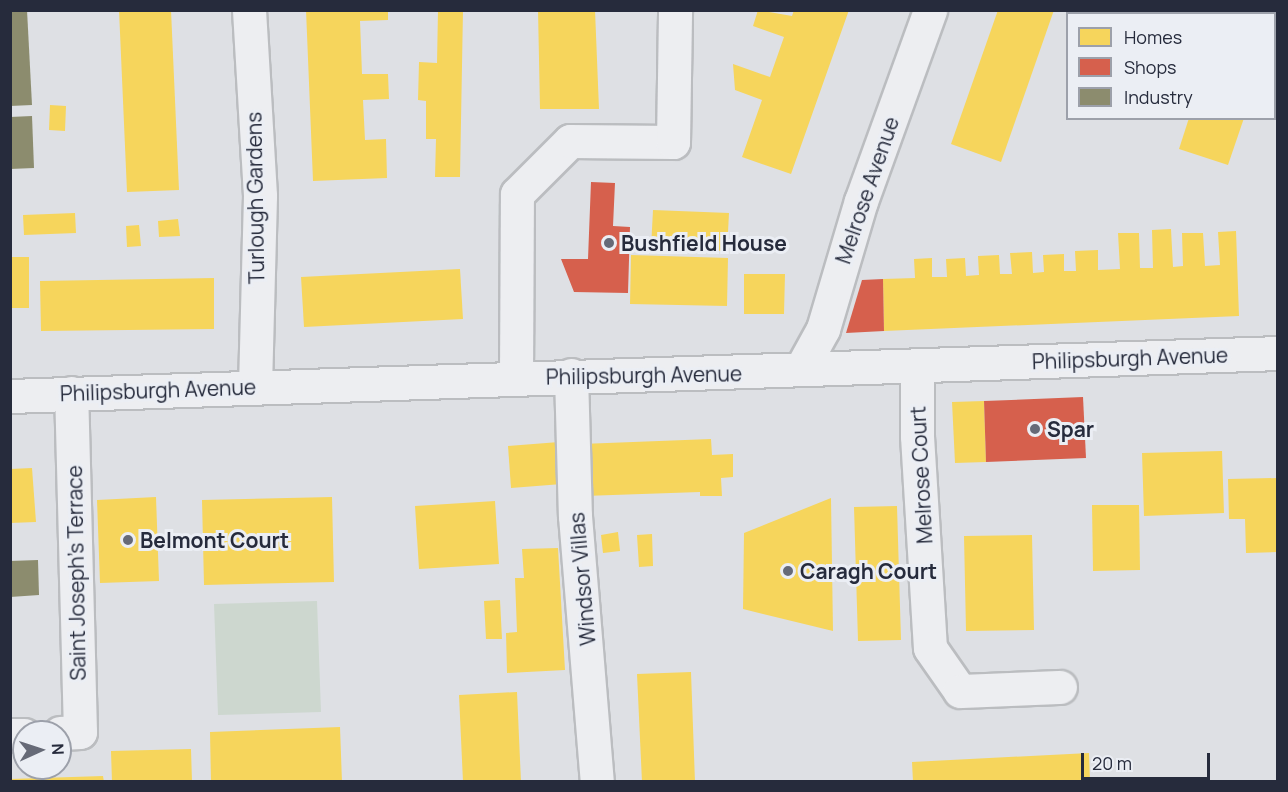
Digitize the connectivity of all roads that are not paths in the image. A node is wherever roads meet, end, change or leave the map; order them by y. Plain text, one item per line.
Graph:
1 (249, 10) edge
2 (675, 10) edge
3 (930, 10) edge
4 (1278, 352) edge
5 (917, 365) junction
6 (801, 369) junction
7 (571, 375) junction
8 (516, 377) junction
9 (255, 386) junction
10 (71, 393) junction
11 (10, 396) edge
12 (1060, 687) dead end
13 (72, 732) edge
14 (597, 782) edge

1 - 9 street, Turlough Gardens
2 - 8 street
3 - 6 street, Melrose Avenue
4 - 5 street, Philipsburgh Avenue
5 - 6 street, Philipsburgh Avenue
5 - 12 street, Melrose Court
6 - 7 street, Philipsburgh Avenue
7 - 8 street, Philipsburgh Avenue
7 - 14 street, Windsor Villas
8 - 9 street, Philipsburgh Avenue
9 - 10 street, Philipsburgh Avenue
10 - 11 street, Philipsburgh Avenue
10 - 13 street, Saint Joseph's Terrace

